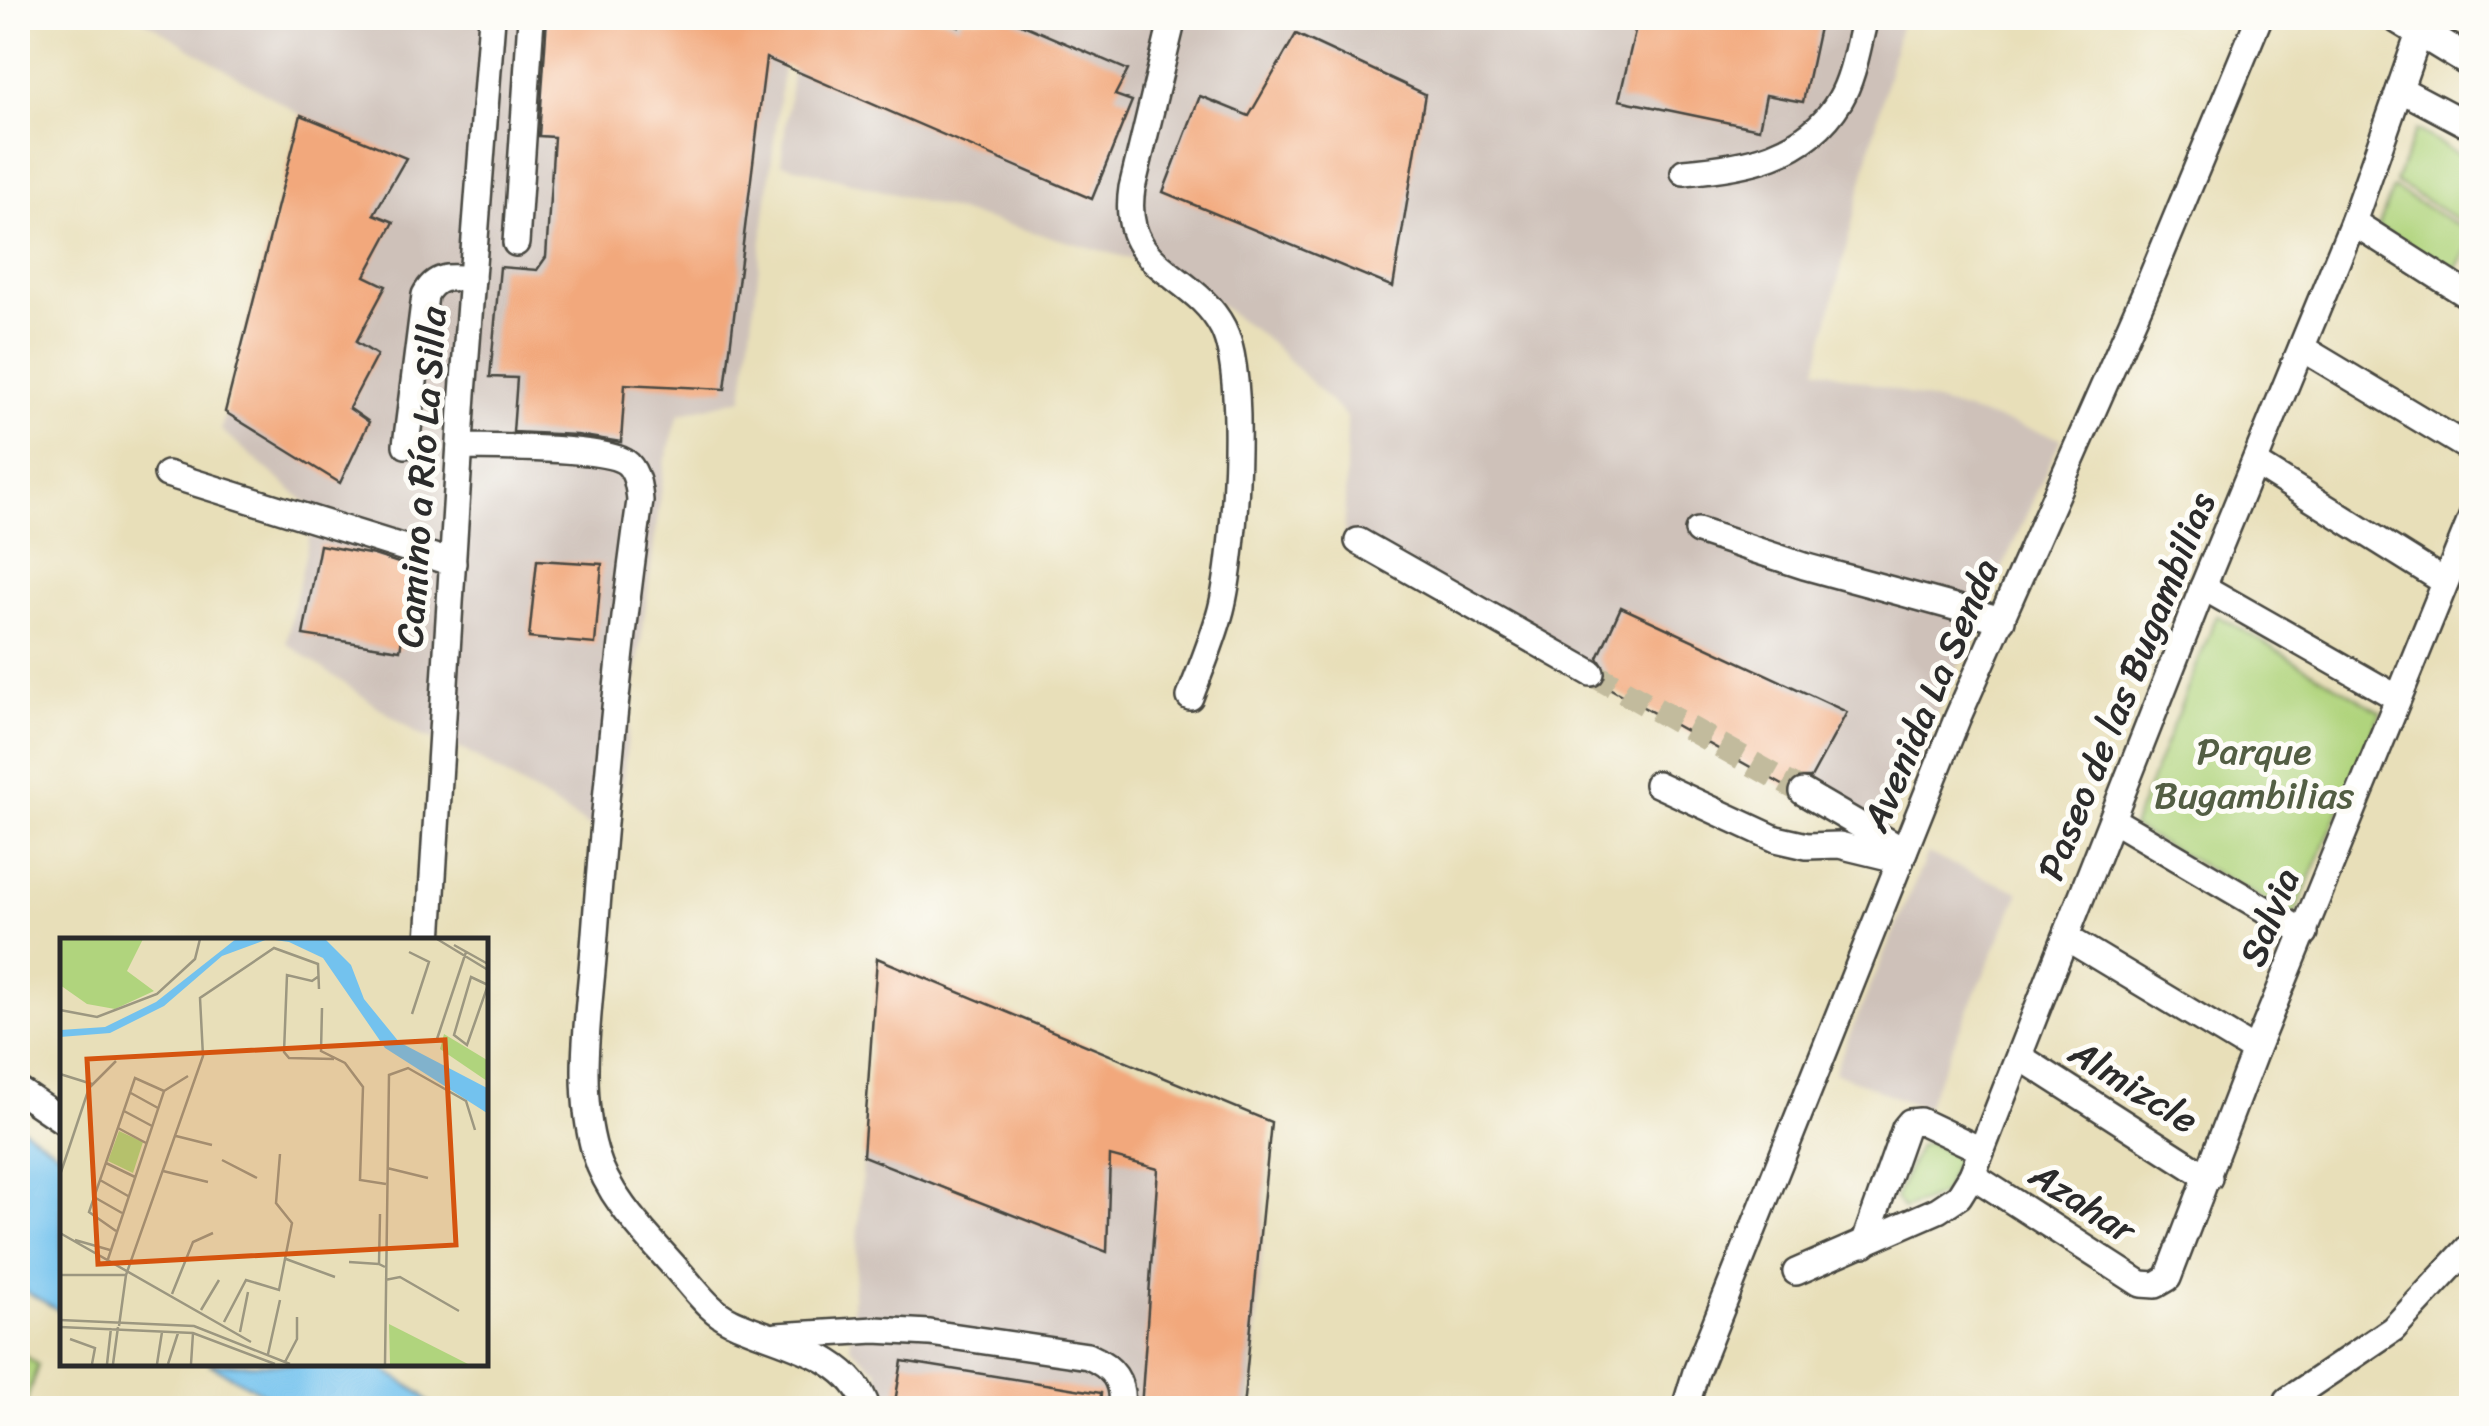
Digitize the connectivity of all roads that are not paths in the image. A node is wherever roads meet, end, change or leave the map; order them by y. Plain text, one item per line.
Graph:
1 (492, 18) edge
2 (531, 18) edge
3 (1173, 18) edge
4 (1865, 18) edge
5 (2259, 18) edge
6 (2409, 24) edge
7 (2472, 62) edge
8 (2400, 89) junction
9 (2472, 127) edge
10 (1684, 172) dead end
11 (2354, 222) junction
12 (516, 243) dead end
13 (472, 279) junction
14 (2472, 298) edge
15 (2302, 348) junction
16 (406, 445) dead end
17 (461, 447) junction
18 (2472, 450) edge
19 (2255, 464) junction
20 (167, 474) dead end
21 (2472, 517) edge
22 (1698, 531) dead end
23 (1358, 541) dead end
24 (453, 563) junction
25 (2445, 582) junction
26 (2203, 586) junction
27 (2002, 620) junction
28 (1591, 673) tunnel mouth
29 (1190, 697) dead end
30 (2396, 698) junction
31 (1658, 784) dead end
32 (1803, 792) tunnel mouth
33 (2113, 820) junction
34 (1902, 855) junction
35 (2304, 933) junction
36 (429, 938) edge
37 (2067, 938) junction
38 (2255, 1051) junction
39 (2020, 1058) junction
40 (18, 1090) edge
41 (60, 1119) edge
42 (1976, 1162) junction
43 (2209, 1178) junction
44 (1864, 1244) junction
45 (2469, 1251) edge
46 (1796, 1272) dead end
47 (2156, 1285) joint
48 (772, 1336) junction
49 (2288, 1400) dead end
50 (867, 1408) edge
51 (1120, 1408) edge
52 (1686, 1408) edge

1 - 13 street, Camino a Río La Silla
2 - 12 street
3 - 29 street
4 - 10 street
5 - 27 street, Avenida La Senda
6 - 7 main road
6 - 8 street, Paseo de las Bugambilias
8 - 9 street
8 - 11 street, Paseo de las Bugambilias
11 - 14 street
11 - 15 street, Paseo de las Bugambilias
13 - 16 street
13 - 17 street, Camino a Río La Silla
15 - 18 street
15 - 19 street, Paseo de las Bugambilias
17 - 24 street, Camino a Río La Silla
17 - 48 street
19 - 25 street
19 - 26 street, Paseo de las Bugambilias
20 - 24 street
21 - 25 street, Salvia
22 - 27 street
23 - 28 street
24 - 36 street, Camino a Río La Silla
25 - 30 street, Salvia
26 - 30 street
26 - 33 street, Paseo de las Bugambilias
27 - 34 street, Avenida La Senda
30 - 35 street, Salvia
31 - 34 street
32 - 34 street
33 - 35 street
33 - 37 street, Paseo de las Bugambilias
34 - 52 street, Avenida La Senda
35 - 38 street, Salvia
37 - 38 street
37 - 39 street, Paseo de las Bugambilias
38 - 43 street, Salvia
39 - 42 street, Paseo de las Bugambilias
39 - 43 street, Almizcle
40 - 41 street
42 - 44 street, Paseo de las Bugambilias
42 - 44 street, Azahar
42 - 47 street, Azahar
43 - 47 street, Salvia
44 - 46 street, Paseo de las Bugambilias
45 - 49 street
48 - 50 street
48 - 51 street

